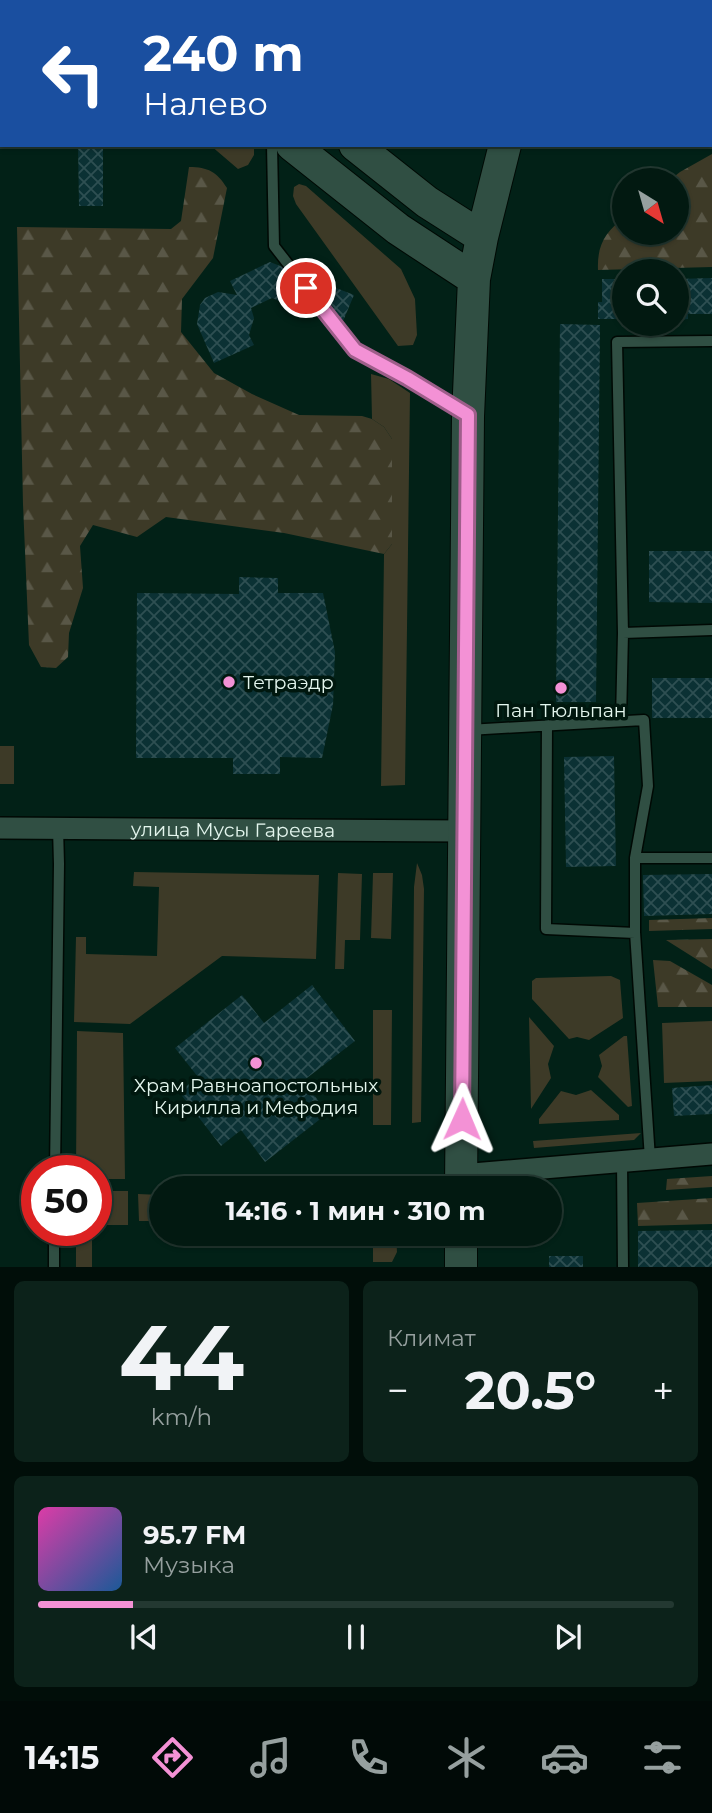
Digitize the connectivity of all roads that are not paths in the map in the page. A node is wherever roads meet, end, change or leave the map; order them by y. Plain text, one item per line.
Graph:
1 (272, 147) edge
2 (295, 147) edge
3 (358, 147) edge
4 (504, 147) edge
5 (482, 237) junction
6 (474, 279) junction
7 (712, 341) edge
8 (468, 415) junction
9 (712, 631) edge
10 (622, 633) junction
11 (621, 720) junction
12 (547, 725) junction
13 (465, 730) junction
14 (0, 828) edge
15 (58, 828) junction
16 (464, 831) junction
17 (635, 858) junction
18 (712, 858) edge
19 (635, 933) junction
20 (712, 1154) edge
21 (55, 1155) edge
22 (650, 1159) junction
23 (622, 1162) junction
24 (461, 1176) edge
25 (509, 1176) edge
26 (54, 1246) edge
27 (461, 1246) edge
28 (54, 1267) edge
29 (461, 1267) edge
30 (623, 1267) edge

1 - 8 lane
2 - 6 main road
3 - 5 main road
4 - 5 main road
5 - 6 main road
6 - 8 main road
7 - 10 lane
8 - 13 main road
9 - 10 lane
10 - 11 lane
11 - 12 lane
11 - 17 lane
12 - 13 lane
12 - 19 lane
13 - 16 main road
14 - 15 street, улица Мусы Гареева
15 - 16 street, улица Мусы Гареева
15 - 21 lane
16 - 24 main road
17 - 18 lane
17 - 19 lane
19 - 22 lane
20 - 22 street
22 - 23 street
23 - 25 street
23 - 30 lane
26 - 28 lane
27 - 29 main road

